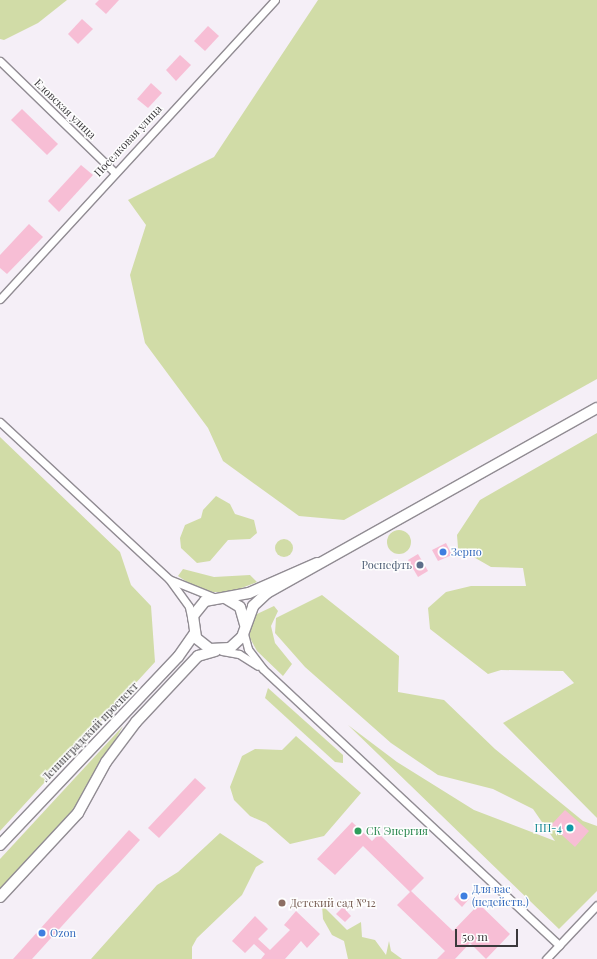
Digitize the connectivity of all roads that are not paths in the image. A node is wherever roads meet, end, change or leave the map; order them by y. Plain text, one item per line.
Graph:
1 (275, 0) edge
2 (0, 62) edge
3 (114, 172) junction
4 (0, 299) edge
5 (597, 408) edge
6 (0, 422) edge
7 (317, 563) junction
8 (170, 579) junction
9 (219, 597) junction
10 (193, 630) junction
11 (244, 634) junction
12 (219, 650) junction
13 (263, 669) junction
14 (0, 845) edge
15 (0, 897) edge
16 (597, 905) edge
17 (559, 945) junction
18 (546, 959) edge

1 - 3 street, Поселковая улица
2 - 3 street, Еловская улица
3 - 4 street, Поселковая улица
5 - 7 main road
6 - 8 street
7 - 9 main road
7 - 11 main road
8 - 9 street
8 - 10 street
9 - 10 main road
9 - 11 main road
10 - 12 main road
10 - 14 main road, Ленинградский проспект
11 - 12 main road
11 - 13 street
12 - 13 street
12 - 15 main road
13 - 17 street
16 - 17 street
17 - 18 street

